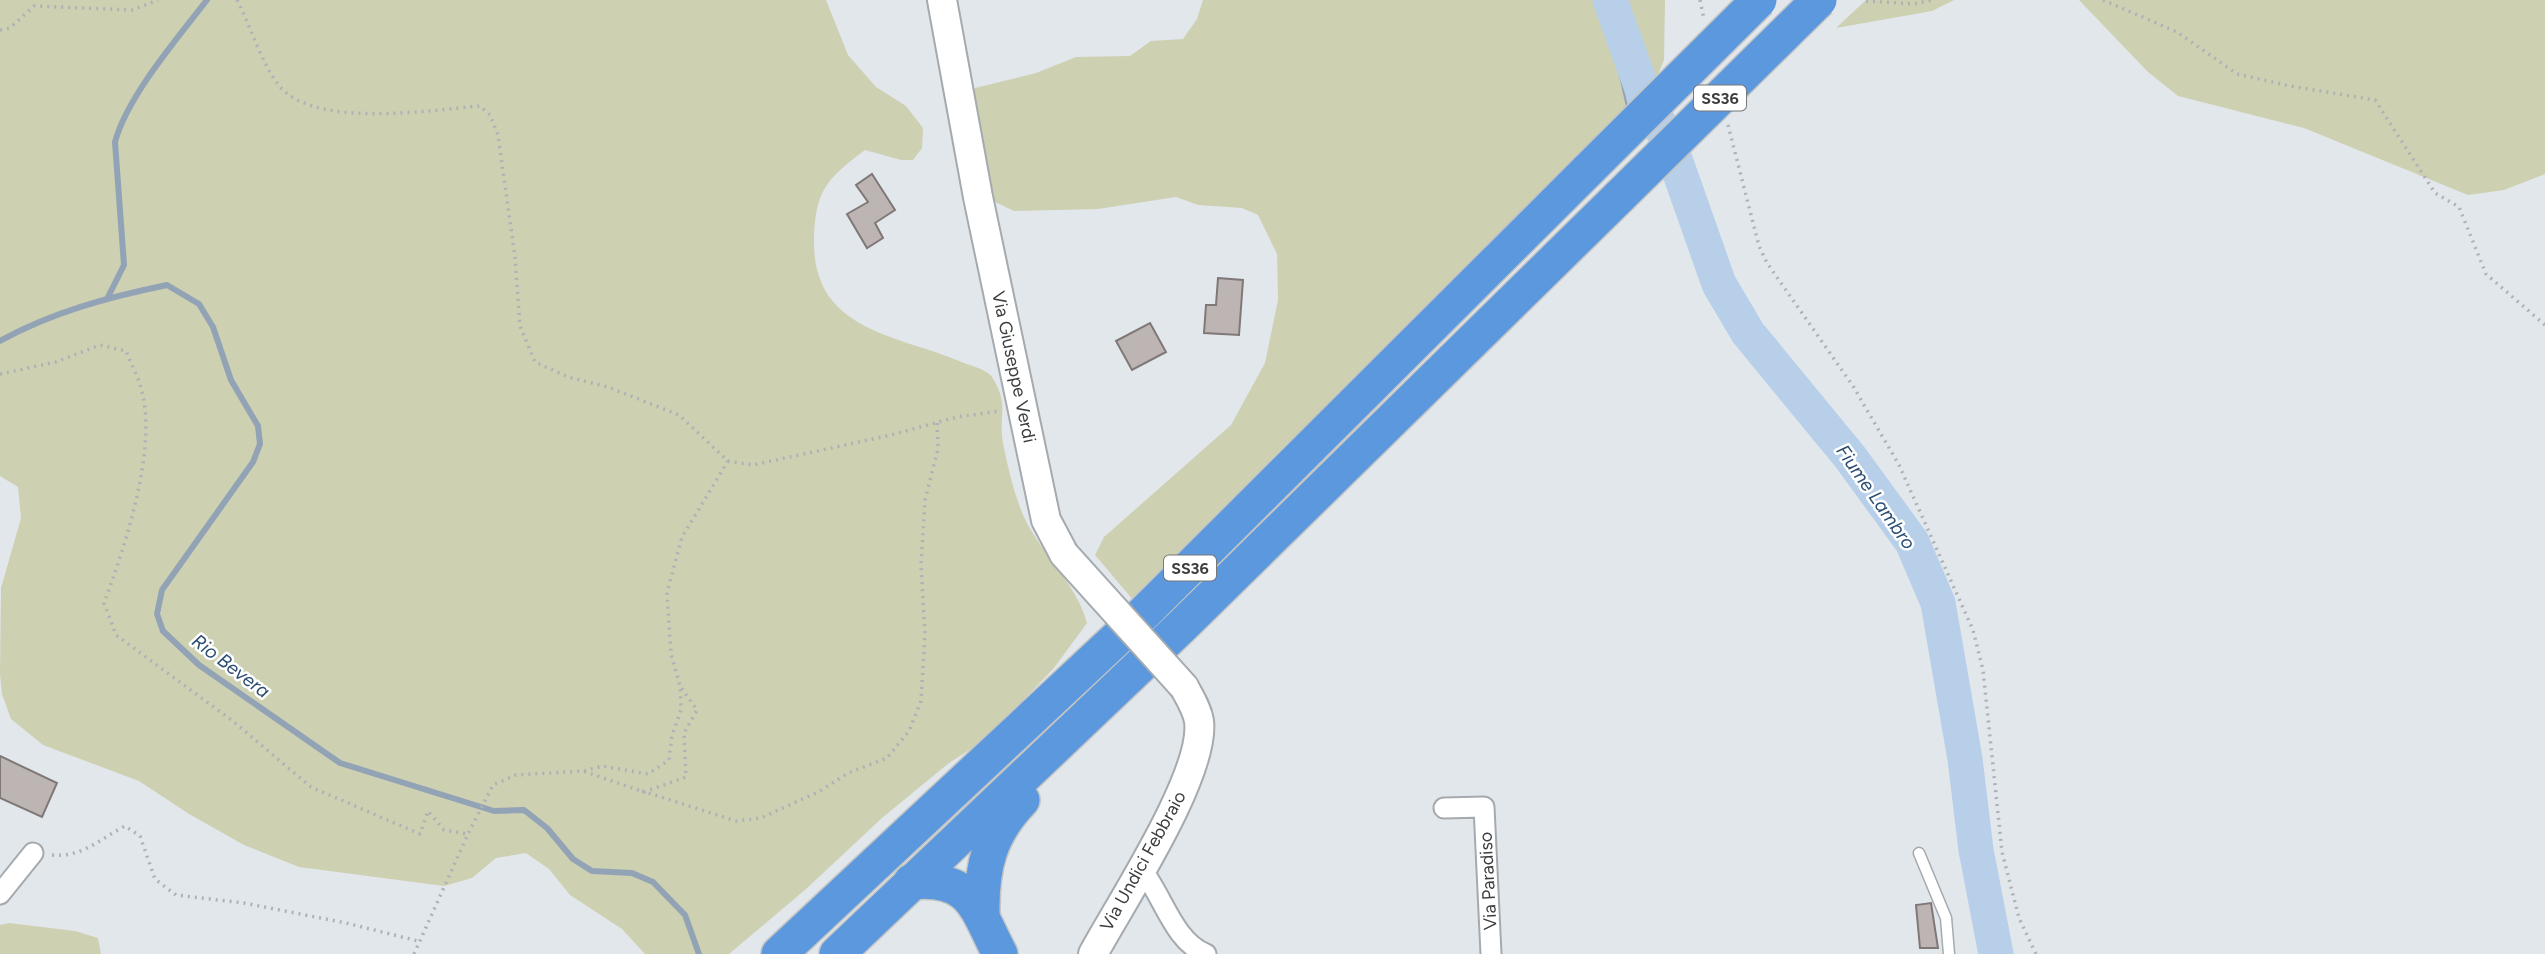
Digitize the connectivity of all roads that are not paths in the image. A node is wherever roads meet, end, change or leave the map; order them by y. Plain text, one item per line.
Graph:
1 (943, 0) edge
2 (1759, 0) edge
3 (1819, 0) edge
4 (1184, 625) junction
5 (1184, 687) joint
6 (1444, 808) dead end
7 (33, 853) road end
8 (1919, 853) dead end
9 (1140, 867) junction
10 (911, 883) junction
11 (0, 894) edge
12 (982, 914) junction
13 (779, 954) edge
14 (837, 954) edge
15 (1000, 954) edge
16 (1093, 954) edge
17 (1206, 954) edge
18 (1491, 954) edge
19 (1949, 954) edge

1 - 5 street, Via Giuseppe Verdi, bridge
2 - 13 highway, SS36, bridge
3 - 4 highway, SS36, bridge
4 - 10 highway, SS36
4 - 12 highway
5 - 9 street, Via Undici Febbraio
6 - 18 street, Via Paradiso
7 - 11 street
8 - 19 lane
9 - 16 street, Via Undici Febbraio
9 - 17 street
10 - 12 highway
10 - 14 highway, SS36
12 - 15 highway

